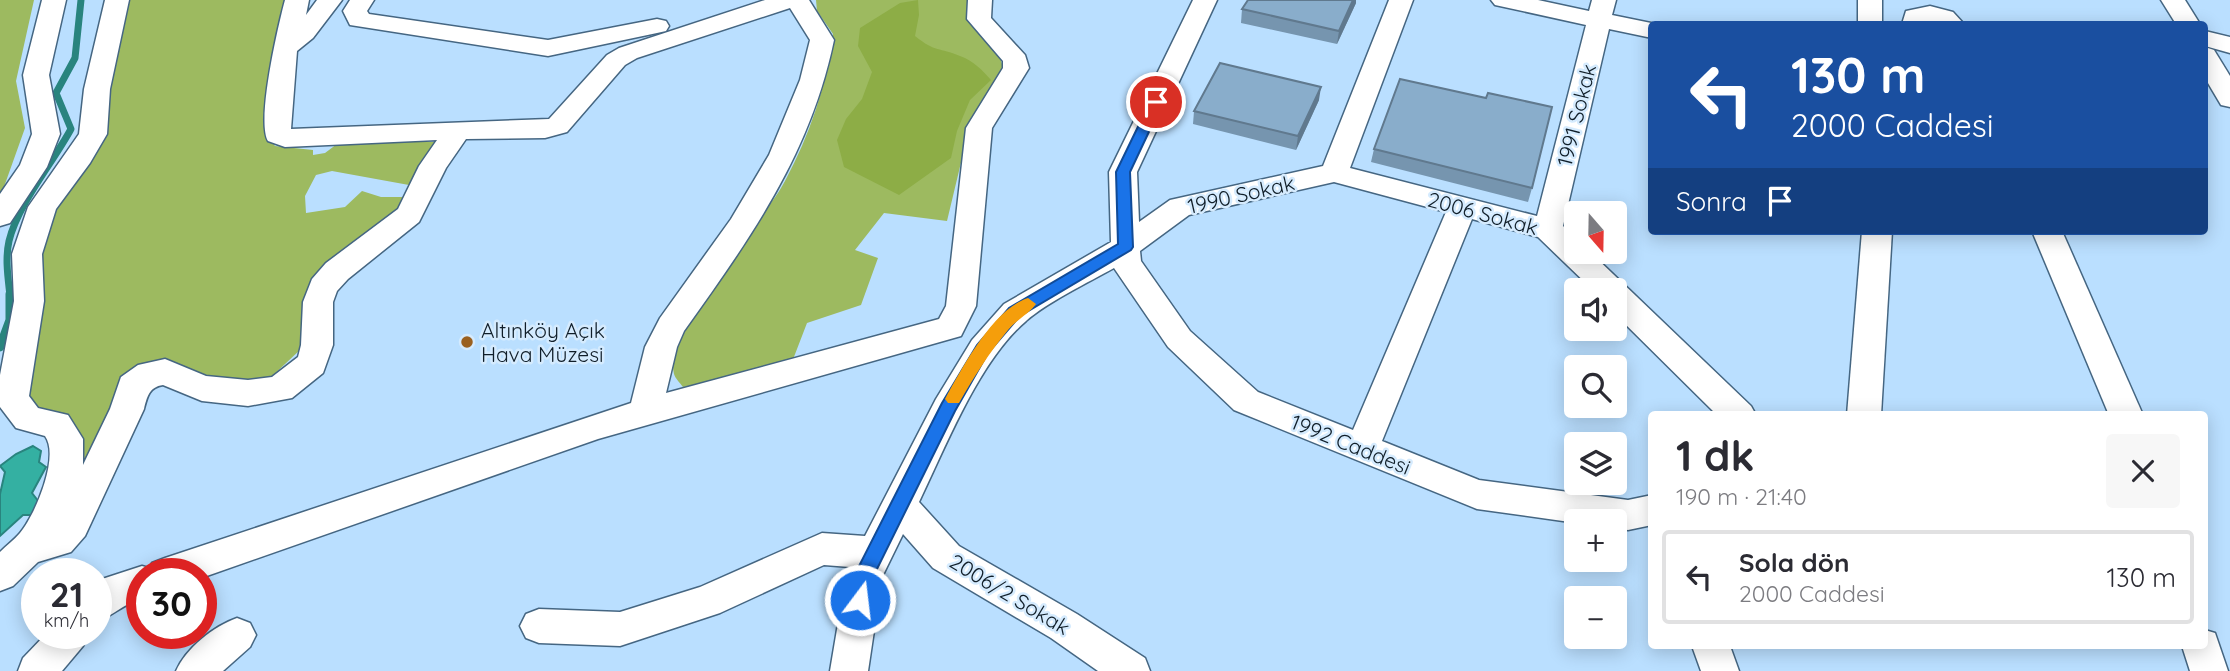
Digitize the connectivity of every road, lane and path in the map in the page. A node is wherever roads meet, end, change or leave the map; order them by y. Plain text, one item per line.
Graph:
1 (54, 0) edge
2 (117, 0) edge
3 (296, 0) edge
4 (330, 0) edge
5 (362, 0) edge
6 (738, 0) edge
7 (789, 0) edge
8 (797, 0) edge
9 (980, 0) edge
10 (1205, 0) edge
11 (1401, 0) edge
12 (1503, 0) edge
13 (1870, 0) edge
14 (2173, 0) edge
15 (1602, 10) edge
16 (1870, 21) edge
17 (1914, 21) edge
18 (1950, 21) edge
19 (2186, 21) edge
20 (1648, 29) edge
21 (2208, 39) edge
22 (2230, 45) edge
23 (285, 49) junction
24 (2208, 60) edge
25 (2230, 99) edge
26 (96, 108) junction
27 (45, 129) junction
28 (457, 132) junction
29 (1334, 173) junction
30 (1462, 207) junction
31 (0, 216) edge
32 (1548, 229) junction
33 (1877, 235) edge
34 (2050, 235) edge
35 (1126, 247) junction
36 (1599, 278) edge
37 (1627, 307) edge
38 (1735, 411) edge
39 (1864, 411) edge
40 (2124, 411) edge
41 (645, 413) junction
42 (1362, 448) junction
43 (900, 505) junction
44 (1648, 511) edge
45 (26, 550) junction
46 (876, 553) junction
47 (211, 558) edge
48 (0, 575) edge
49 (538, 626) dead end
50 (237, 635) dead end
51 (57, 649) edge
52 (1712, 649) edge
53 (2203, 649) edge
54 (37, 671) edge
55 (195, 671) edge
56 (849, 671) edge
57 (1131, 671) edge
58 (1720, 671) edge
59 (2209, 671) edge

1 - 27 street
2 - 26 street
3 - 23 street
4 - 23 street
5 - 6 street
7 - 28 street
8 - 41 street
9 - 41 street
10 - 35 street, 1992 Caddesi
11 - 29 street
12 - 15 street
13 - 16 street
14 - 19 street
15 - 20 street
15 - 32 street, 1991 Sokak
17 - 18 street
21 - 22 street
23 - 28 street
24 - 25 street
26 - 27 street
26 - 45 street
27 - 31 street
28 - 45 street
29 - 30 street, 2006 Sokak
29 - 35 street, 1990 Sokak
30 - 32 street, 2006 Sokak
30 - 42 street
32 - 36 street, 2006 Sokak
33 - 39 street
34 - 40 street
35 - 42 street, 1992 Caddesi
35 - 43 street, 1990 Sokak
37 - 38 street
41 - 47 street
42 - 44 street, 1992 Caddesi
43 - 46 street, 1990 Sokak
43 - 57 street, 2006/2 Sokak
45 - 48 street
46 - 49 street
46 - 56 street, 1990 Sokak
50 - 55 street
51 - 54 street
52 - 58 street
53 - 59 street

